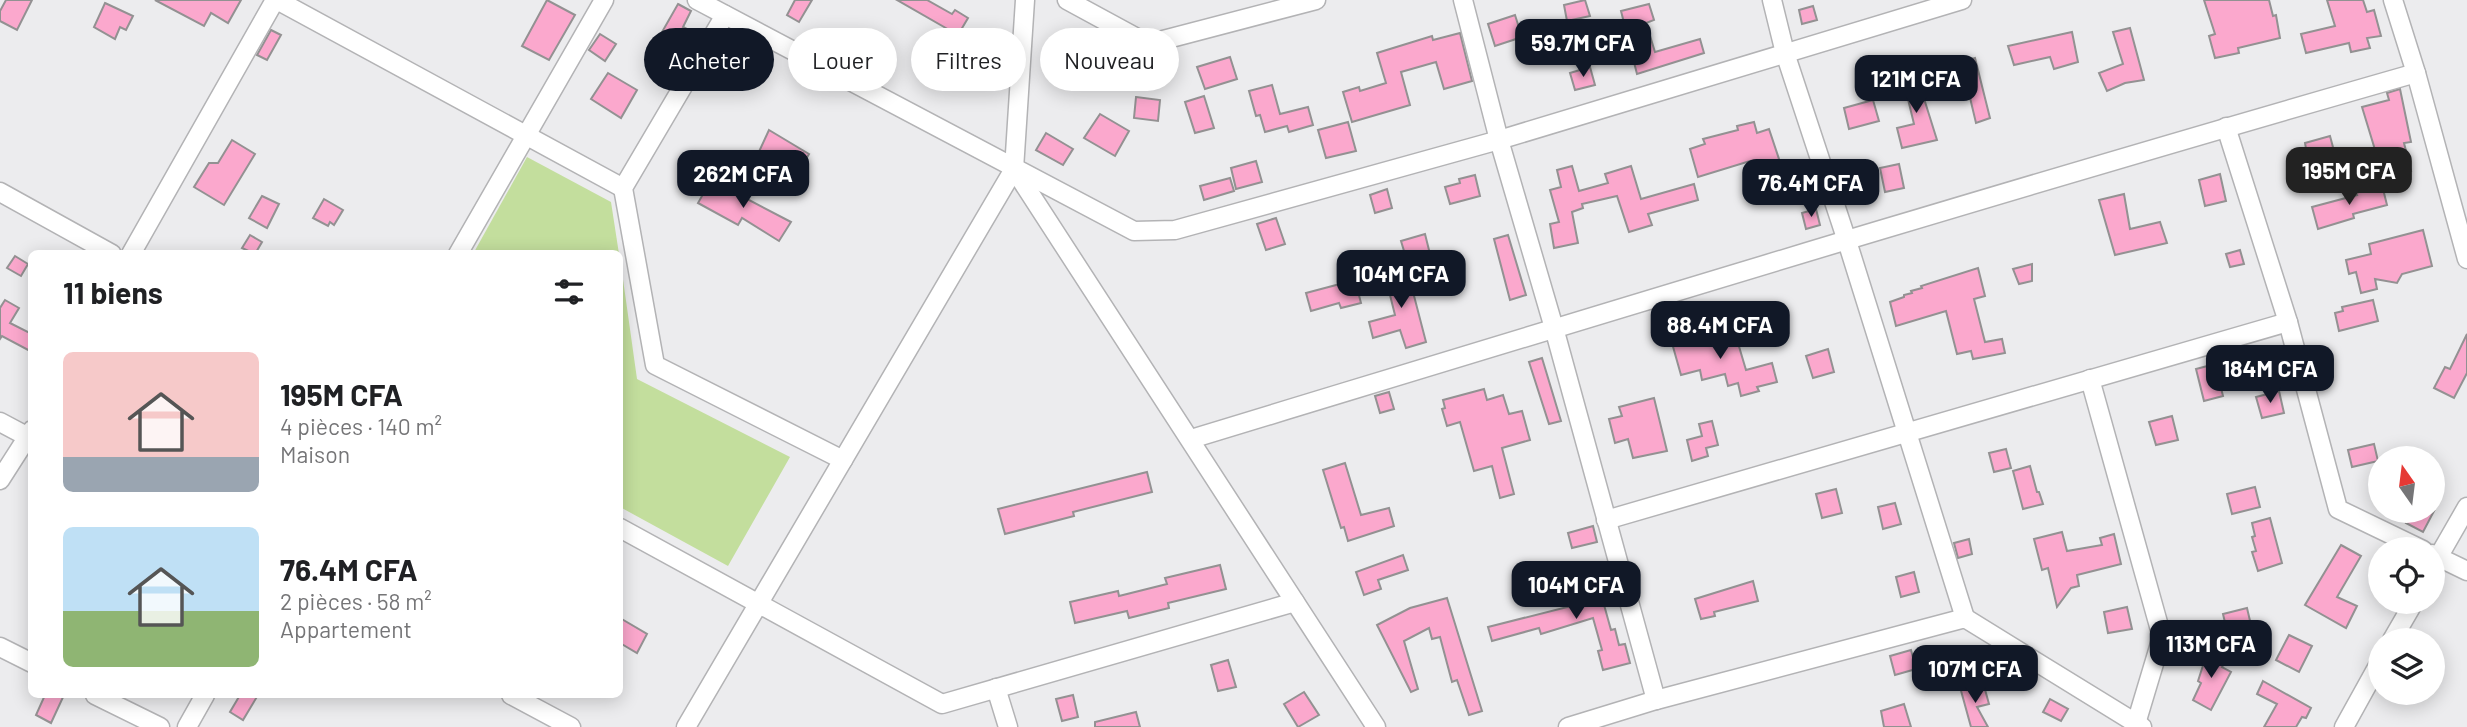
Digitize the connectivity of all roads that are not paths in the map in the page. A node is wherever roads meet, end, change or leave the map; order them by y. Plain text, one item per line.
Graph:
1 (276, 0) edge
2 (604, 0) edge
3 (697, 0) edge
4 (1025, 0) edge
5 (1067, 0) edge
6 (1316, 0) edge
7 (1463, 0) edge
8 (1772, 0) edge
9 (1962, 0) edge
10 (2393, 0) edge
11 (725, 15) junction
12 (1785, 53) junction
13 (2416, 73) junction
14 (2226, 127) junction
15 (526, 135) junction
16 (1499, 140) junction
17 (1014, 169) junction
18 (623, 188) junction
19 (0, 192) edge
20 (1847, 241) junction
21 (105, 250) edge
22 (133, 250) edge
23 (460, 250) edge
24 (2467, 259) edge
25 (2288, 322) junction
26 (1554, 328) junction
27 (2090, 379) junction
28 (0, 422) edge
29 (1907, 432) junction
30 (28, 434) edge
31 (28, 438) edge
32 (1191, 439) junction
33 (843, 460) junction
34 (0, 480) edge
35 (2467, 507) edge
36 (1606, 520) junction
37 (623, 530) edge
38 (2393, 537) edge
39 (2445, 538) edge
40 (2445, 562) edge
41 (2467, 571) edge
42 (1295, 602) junction
43 (758, 604) junction
44 (1965, 618) junction
45 (0, 647) edge
46 (28, 661) edge
47 (2368, 687) edge
48 (996, 688) junction
49 (101, 698) edge
50 (203, 698) edge
51 (516, 698) edge
52 (1656, 700) junction
53 (2349, 725) edge
54 (2138, 726) edge
55 (160, 727) edge
56 (187, 727) edge
57 (571, 727) edge
58 (686, 727) edge
59 (1008, 727) edge
60 (1376, 727) edge
61 (1568, 727) edge

1 - 15 street
1 - 22 street
2 - 15 street
3 - 11 street
4 - 17 street
5 - 6 street
7 - 16 street
8 - 12 street
9 - 12 street
10 - 13 street
11 - 17 street
11 - 18 street
12 - 16 street
12 - 20 street
13 - 14 street
13 - 24 street
14 - 20 street
14 - 25 street
15 - 18 street
15 - 23 street
16 - 17 street
16 - 26 street
17 - 32 street
17 - 33 street
18 - 33 street
19 - 21 street
20 - 26 street
20 - 29 street
25 - 27 street
25 - 38 street
26 - 32 street
26 - 36 street
27 - 29 street
27 - 54 street
28 - 30 street
29 - 36 street
29 - 44 street
31 - 34 street
32 - 42 street
33 - 43 street
35 - 39 street
36 - 52 street
37 - 43 street
40 - 41 street
42 - 48 street
42 - 60 street
43 - 48 street
43 - 58 street
44 - 52 street
44 - 54 street
45 - 46 street
47 - 53 street
48 - 59 street
49 - 55 street
50 - 56 street
51 - 57 street
52 - 61 street

